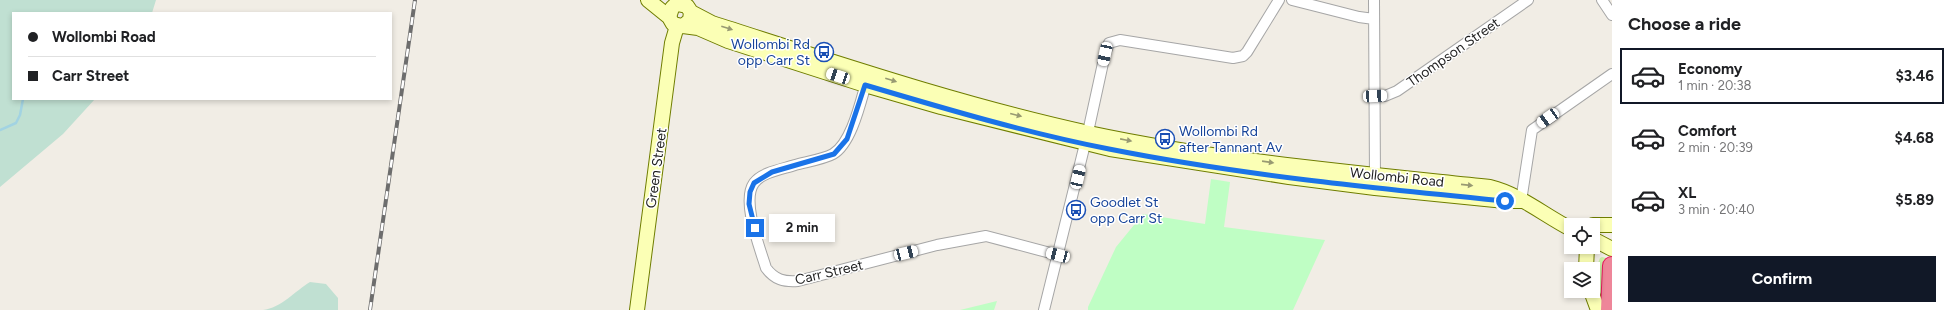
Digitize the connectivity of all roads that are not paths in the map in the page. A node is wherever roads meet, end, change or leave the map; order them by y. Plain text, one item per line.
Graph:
1 (1279, 0) edge
2 (1292, 0) edge
3 (1374, 0) edge
4 (1528, 0) edge
5 (1602, 0) edge
6 (649, 1) edge
7 (682, 11) edge
8 (1612, 15) edge
9 (1374, 19) junction
10 (1612, 74) edge
11 (867, 80) junction
12 (1375, 96) junction
13 (1086, 138) junction
14 (1375, 182) junction
15 (1521, 201) junction
16 (1564, 223) edge
17 (1600, 225) edge
18 (1612, 225) edge
19 (1600, 243) edge
20 (1612, 249) edge
21 (1058, 255) junction
22 (1612, 266) edge
23 (1594, 298) edge
24 (637, 310) edge
25 (1044, 310) edge
26 (1598, 310) edge
27 (1610, 310) edge

1 - 13 street
2 - 9 street
3 - 9 street
4 - 12 street, Thompson Street
5 - 8 street
6 - 7 main road, Wollombi Road
7 - 11 main road, Wollombi Road
7 - 24 main road, Green Street
9 - 12 street
10 - 15 street
11 - 13 main road, Wollombi Road
11 - 21 street, Carr Street
12 - 14 street
13 - 14 main road, Wollombi Road
13 - 21 street
14 - 15 main road, Wollombi Road
15 - 16 main road, Wollombi Road
17 - 18 main road
19 - 20 main road
21 - 25 street
22 - 27 highway
23 - 26 main road

